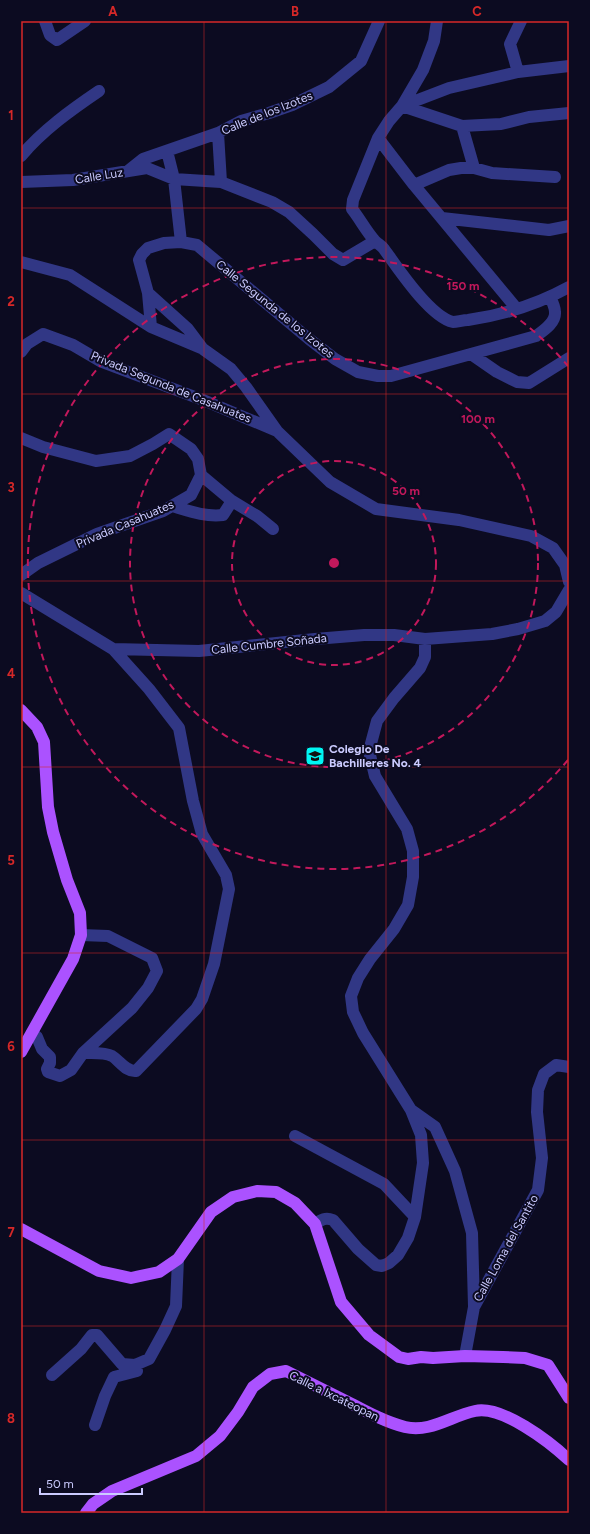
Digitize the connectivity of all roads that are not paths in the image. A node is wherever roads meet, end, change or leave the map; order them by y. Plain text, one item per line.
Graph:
1 (45, 21) edge
2 (85, 21) edge
3 (379, 21) edge
4 (437, 21) edge
5 (521, 21) edge
6 (569, 66) edge
7 (518, 72) junction
8 (99, 91) dead end
9 (402, 106) junction
10 (569, 113) edge
11 (462, 126) junction
12 (218, 133) junction
13 (378, 138) junction
14 (167, 151) junction
15 (21, 156) edge
16 (474, 168) junction
17 (128, 171) junction
18 (555, 177) dead end
19 (174, 180) junction
20 (21, 182) edge
21 (220, 182) junction
22 (414, 185) junction
23 (442, 218) junction
24 (569, 226) edge
25 (181, 242) junction
26 (375, 242) junction
27 (21, 262) edge
28 (569, 287) edge
29 (148, 293) junction
30 (550, 297) junction
31 (516, 309) junction
32 (150, 328) junction
33 (203, 349) junction
34 (21, 352) edge
35 (471, 354) junction
36 (569, 358) edge
37 (277, 431) junction
38 (21, 438) edge
39 (201, 475) junction
40 (232, 501) junction
41 (172, 506) junction
42 (273, 529) dead end
43 (21, 575) edge
44 (569, 582) edge
45 (569, 590) edge
46 (21, 592) edge
47 (425, 639) junction
48 (113, 649) junction
49 (21, 710) edge
50 (81, 935) junction
51 (32, 1033) junction
52 (21, 1052) edge
53 (84, 1053) junction
54 (569, 1067) edge
55 (411, 1110) junction
56 (295, 1136) dead end
57 (415, 1217) junction
58 (314, 1224) junction
59 (21, 1229) edge
60 (178, 1259) junction
61 (474, 1307) junction
62 (465, 1356) junction
63 (135, 1365) junction
64 (52, 1376) dead end
65 (569, 1398) edge
66 (95, 1425) dead end
67 (569, 1460) edge
68 (86, 1513) edge

1 - 2 street
3 - 12 street, Calle de los Izotes
4 - 9 street
5 - 7 street
6 - 7 street
7 - 9 street
8 - 15 street
9 - 11 street
9 - 13 street
10 - 11 street
11 - 16 street
12 - 14 street, Calle de los Izotes
12 - 21 street
13 - 22 street
13 - 26 street
14 - 17 street, Calle de los Izotes
14 - 19 street
16 - 18 street
16 - 22 street
17 - 19 street, Calle Luz
17 - 20 street, Calle Luz
19 - 21 street
19 - 25 street
21 - 26 street
22 - 23 street
23 - 24 street
23 - 31 street
25 - 29 street, Calle Segunda de los Izotes
25 - 35 street, Calle Segunda de los Izotes
26 - 31 street
27 - 32 street
28 - 30 street
29 - 32 street, Calle Segunda de los Izotes
29 - 33 street
30 - 31 street
30 - 35 street, Calle Segunda de los Izotes
32 - 33 street
33 - 37 street
34 - 37 street, Privada Segunda de Casahuates
35 - 36 street
37 - 44 street
38 - 39 street
39 - 40 street
39 - 41 street, Privada Casahuates
40 - 41 street
40 - 42 street
41 - 43 street, Privada Casahuates
45 - 47 street
46 - 48 street
47 - 48 street, Calle Cumbre Soñada
47 - 55 street
48 - 53 street
49 - 50 main road
50 - 51 main road
50 - 53 street
51 - 52 main road
51 - 53 street
54 - 61 street, Calle Loma del Santito
55 - 57 street
55 - 61 street
56 - 57 street
57 - 58 street
58 - 60 main road
58 - 62 main road
59 - 60 main road
60 - 63 street
61 - 62 street, Calle Loma del Santito
62 - 65 main road
63 - 64 street
63 - 66 street
67 - 68 main road, Calle a Ixcateopan

